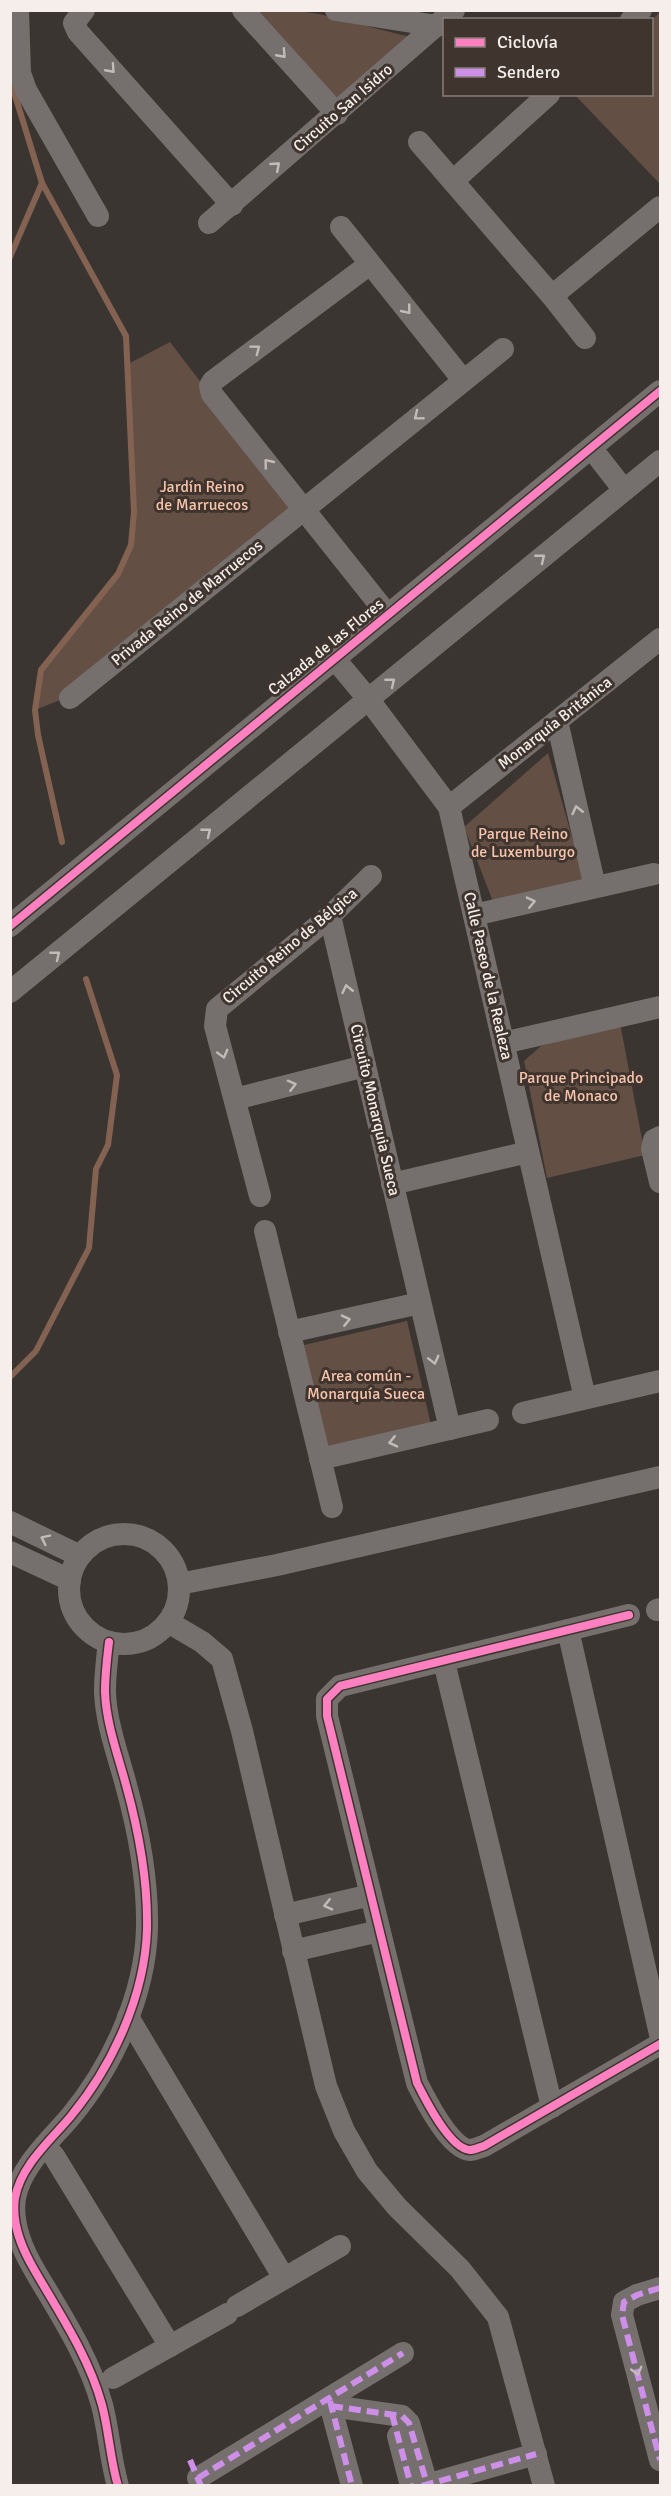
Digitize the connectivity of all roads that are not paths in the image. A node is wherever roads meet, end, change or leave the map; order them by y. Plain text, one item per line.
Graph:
1 (18, 10) edge
2 (84, 10) edge
3 (243, 10) edge
4 (336, 10) edge
5 (443, 20) edge
6 (437, 26) junction
7 (547, 96) edge
8 (337, 114) junction
9 (419, 142) dead end
10 (453, 181) junction
11 (232, 205) junction
12 (660, 207) edge
13 (98, 216) dead end
14 (209, 223) dead end
15 (341, 227) dead end
16 (370, 264) junction
17 (552, 296) junction
18 (585, 338) dead end
19 (503, 349) dead end
20 (463, 380) junction
21 (660, 391) edge
22 (592, 449) junction
23 (660, 460) edge
24 (624, 490) junction
25 (305, 508) junction
26 (387, 614) junction
27 (660, 639) edge
28 (334, 657) junction
29 (70, 698) dead end
30 (369, 700) junction
31 (557, 722) junction
32 (449, 807) junction
33 (654, 874) dead end
34 (371, 876) dead end
35 (595, 887) junction
36 (474, 915) junction
37 (330, 916) junction
38 (10, 926) edge
39 (10, 992) edge
40 (660, 1007) edge
41 (503, 1044) junction
42 (365, 1066) junction
43 (235, 1099) junction
44 (660, 1137) edge
45 (528, 1152) junction
46 (660, 1182) edge
47 (392, 1184) junction
48 (260, 1196) dead end
49 (265, 1231) dead end
50 (420, 1303) junction
51 (289, 1332) junction
52 (660, 1381) edge
53 (585, 1398) junction
54 (523, 1413) dead end
55 (489, 1420) dead end
56 (450, 1428) junction
57 (320, 1459) junction
58 (660, 1477) edge
59 (332, 1507) dead end
60 (10, 1522) edge
61 (10, 1552) edge
62 (80, 1556) junction
63 (70, 1580) junction
64 (178, 1584) junction
65 (629, 1615) dead end
66 (168, 1622) junction
67 (568, 1630) junction
68 (109, 1642) junction
69 (444, 1662) junction
70 (371, 1895) junction
71 (285, 1915) junction
72 (379, 1931) junction
73 (293, 1950) junction
74 (128, 2017) junction
75 (660, 2034) edge
76 (660, 2044) edge
77 (552, 2107) junction
78 (45, 2146) junction
79 (13, 2228) edge
80 (340, 2246) dead end
81 (284, 2278) junction
82 (660, 2288) edge
83 (170, 2346) junction
84 (404, 2353) dead end
85 (113, 2378) dead end
86 (330, 2403) junction
87 (536, 2454) junction
88 (660, 2460) edge
89 (196, 2474) edge
90 (420, 2485) edge
91 (118, 2486) edge
92 (352, 2486) edge
93 (544, 2486) edge

1 - 13 street
2 -> 11 street
3 -> 8 street
4 - 6 street
5 - 6 street, Circuito San Isidro
6 - 8 street, Circuito San Isidro
7 - 10 street
11 -> 8 street, Circuito San Isidro
9 - 10 street
10 - 17 street
11 - 14 street, Circuito San Isidro
12 - 17 street
15 - 16 street
16 -> 20 street
25 -> 16 street
17 - 18 street
19 - 20 street, Privada Reino de Marruecos
20 -> 25 street, Privada Reino de Marruecos
21 - 22 street, Calzada de las Flores
22 - 24 street
22 - 26 street, Calzada de las Flores
23 - 24 street
30 -> 24 street
25 - 26 street
25 - 29 street, Privada Reino de Marruecos
26 - 28 street, Calzada de las Flores
27 - 31 street, Monarquía Británica
28 - 30 street, Calle Paseo de la Realeza
28 - 38 street, Calzada de las Flores
30 - 32 street, Calle Paseo de la Realeza
39 -> 30 street
31 - 32 street, Monarquía Británica
35 -> 31 street
32 - 36 street, Calle Paseo de la Realeza
33 - 35 street
34 - 37 street, Circuito Reino de Bélgica
36 -> 35 street
36 - 41 street, Calle Paseo de la Realeza
42 -> 37 street, Circuito Monarquia Sueca
37 -> 43 street, Circuito Reino de Bélgica
40 - 41 street
41 - 45 street, Calle Paseo de la Realeza
43 -> 42 street
42 - 47 street, Circuito Monarquia Sueca
43 - 48 street, Circuito Reino de Bélgica
44 - 46 street
45 - 47 street
45 - 53 street, Calle Paseo de la Realeza
47 - 50 street, Circuito Monarquia Sueca
49 - 51 street
51 -> 50 street
50 -> 56 street, Circuito Monarquia Sueca
51 - 57 street
52 - 53 street
53 - 54 street
55 - 56 street
56 -> 57 street
57 - 59 street
58 - 64 street
62 -> 60 street
61 - 63 street
62 - 63 street
62 - 64 street
63 - 68 street
64 - 66 street
65 - 67 street
66 - 68 street
66 - 71 street
67 - 69 street
67 - 75 street
68 - 74 street
69 - 70 street
69 - 77 street
70 -> 71 street
70 - 72 street
71 - 73 street
72 - 73 street
72 - 77 street
73 - 87 street
74 - 78 street
74 - 81 street
76 - 77 street
78 - 79 street
78 - 83 street
79 - 91 street
80 - 81 street
81 - 83 street
82 -> 88 street
83 - 85 street
84 - 86 street
86 - 89 street
86 - 90 street
86 - 92 street
87 - 90 street
87 - 93 street

